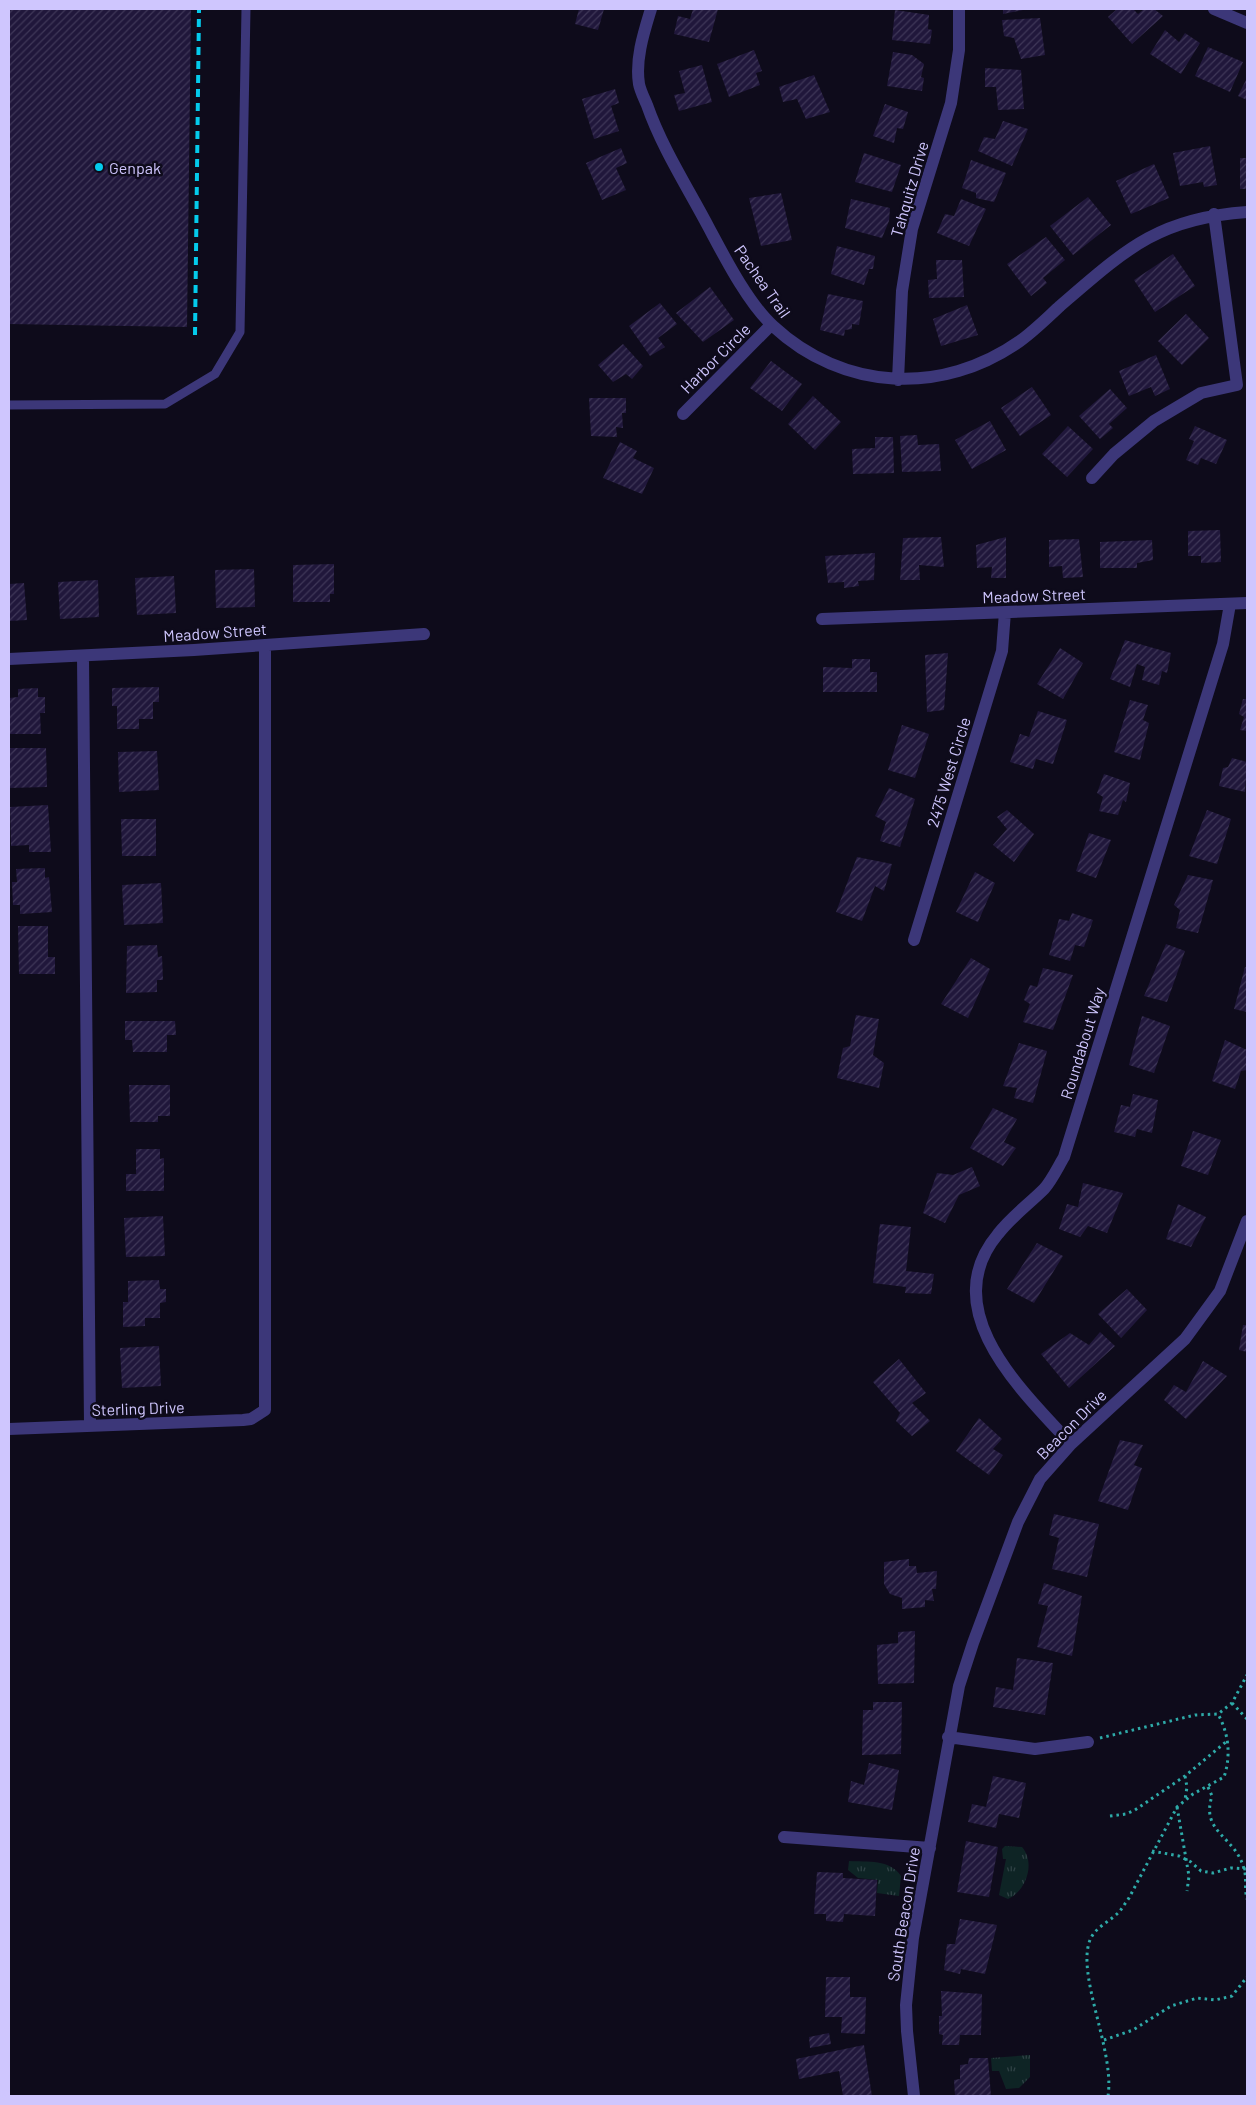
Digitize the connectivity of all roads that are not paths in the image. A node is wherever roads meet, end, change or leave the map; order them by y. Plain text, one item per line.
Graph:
1 (246, 9) edge
2 (651, 9) edge
3 (959, 9) edge
4 (1214, 9) edge
5 (1247, 23) edge
6 (1247, 212) edge
7 (1214, 214) junction
8 (771, 324) junction
9 (898, 380) junction
10 (9, 405) edge
11 (683, 414) dead end
12 (1092, 478) dead end
13 (1247, 603) edge
14 (1230, 604) junction
15 (1005, 612) junction
16 (822, 619) dead end
17 (424, 634) dead end
18 (265, 645) junction
19 (83, 657) junction
20 (9, 660) edge
21 (914, 940) dead end
22 (1247, 1221) edge
23 (90, 1426) junction
24 (9, 1429) edge
25 (1071, 1444) junction
26 (948, 1737) junction
27 (1088, 1742) road end
28 (784, 1837) dead end
29 (930, 1848) junction
30 (914, 2096) edge

1 - 10 lane
2 - 8 street, Pachea Trail
3 - 9 street, Tahquitz Drive
4 - 5 street
6 - 7 street, Pachea Trail
7 - 9 street, Pachea Trail
7 - 12 street
8 - 9 street, Pachea Trail
8 - 11 street, Harbor Circle
13 - 14 street, Meadow Street
14 - 15 street, Meadow Street
14 - 25 street, Roundabout Way
15 - 16 street, Meadow Street
15 - 21 street, 2475 West Circle
17 - 18 street, Meadow Street
18 - 19 street, Meadow Street
18 - 23 street, Sterling Drive
19 - 20 street, Meadow Street
19 - 23 street
22 - 25 street, Beacon Drive
23 - 24 street, Sterling Drive
25 - 26 street, Beacon Drive
26 - 27 street
26 - 29 street, South Beacon Drive
28 - 29 street
29 - 30 street, South Beacon Drive

